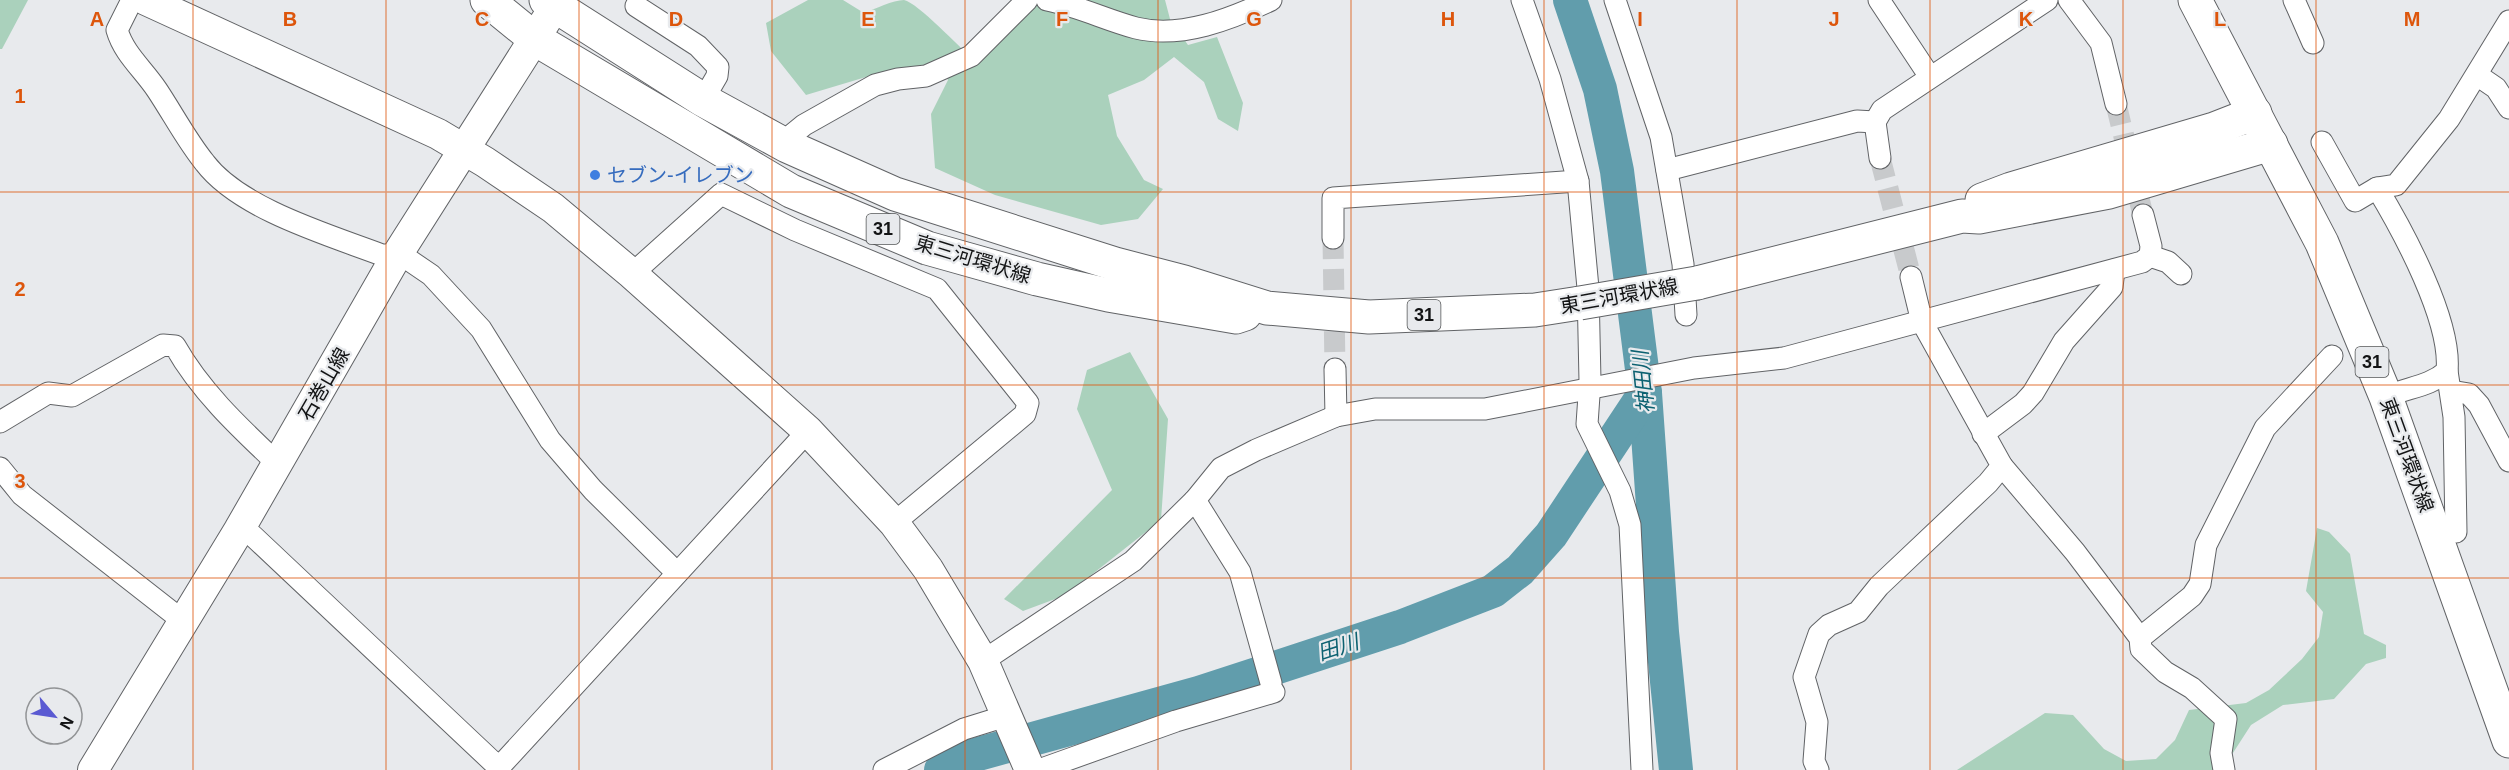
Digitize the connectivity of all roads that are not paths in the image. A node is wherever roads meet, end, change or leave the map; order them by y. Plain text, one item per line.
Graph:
1 (132, 0) edge
2 (146, 0) edge
3 (487, 0) edge
4 (1027, 0) edge
5 (1047, 0) edge
6 (1271, 0) edge
7 (1522, 0) edge
8 (1615, 0) edge
9 (1879, 0) edge
10 (2047, 0) edge
11 (2069, 0) edge
12 (2195, 0) edge
13 (2294, 0) edge
14 (553, 2) edge
15 (636, 6) dead end
16 (2509, 21) edge
17 (535, 39) junction
18 (2313, 43) dead end
19 (2477, 75) junction
20 (1930, 77) junction
21 (703, 100) junction
22 (2116, 104) tunnel mouth
23 (2509, 108) edge
24 (2255, 113) junction
25 (1875, 122) junction
26 (2322, 142) dead end
27 (2271, 144) junction
28 (787, 146) junction
29 (463, 149) junction
30 (1880, 158) tunnel mouth
31 (1667, 170) junction
32 (1578, 181) junction
33 (2377, 188) junction
34 (2144, 215) tunnel mouth
35 (1962, 216) junction
36 (1333, 238) tunnel mouth
37 (397, 255) junction
38 (2150, 256) junction
39 (2114, 270) junction
40 (632, 274) junction
41 (2181, 274) dead end
42 (1911, 277) tunnel mouth
43 (1267, 308) junction
44 (1686, 315) dead end
45 (1922, 322) junction
46 (2332, 357) dead end
47 (1335, 369) tunnel mouth
48 (2449, 381) junction
49 (1589, 389) junction
50 (2386, 397) junction
51 (1336, 416) junction
52 (0, 422) edge
53 (808, 431) junction
54 (1983, 434) junction
55 (2509, 462) edge
56 (278, 464) junction
57 (2002, 466) junction
58 (0, 468) edge
59 (1195, 500) junction
60 (894, 523) junction
61 (239, 530) junction
62 (2456, 532) dead end
63 (677, 573) junction
64 (183, 621) junction
65 (2140, 638) junction
66 (983, 661) junction
67 (1007, 718) junction
68 (2509, 741) edge
69 (1031, 766) edge
70 (93, 770) edge
71 (884, 770) edge
72 (1642, 770) edge
73 (1818, 770) edge
74 (2224, 770) edge

1 - 37 street
2 - 29 street
3 - 17 main road, 東三河環状線 / 31
4 - 28 street
5 - 6 street
7 - 32 street
8 - 31 street
9 - 20 street
10 - 20 street
11 - 22 street
12 - 24 main road, 東三河環状線 / 31
13 - 18 street
14 - 17 street, 石巻山線
14 - 21 main road, 東三河環状線 / 31
15 - 21 street
16 - 19 street
17 - 29 street, 石巻山線
17 - 43 main road, 東三河環状線 / 31
19 - 23 street
19 - 33 street
20 - 25 street
21 - 28 main road, 東三河環状線 / 31
24 - 27 main road, 東三河環状線 / 31
24 - 35 main road, 東三河環状線 / 31
25 - 30 street
25 - 31 street
26 - 33 street
27 - 35 main road, 東三河環状線 / 31
27 - 50 main road, 東三河環状線 / 31
28 - 43 main road, 東三河環状線 / 31
29 - 37 street, 石巻山線
29 - 40 street
31 - 44 street
32 - 36 street
32 - 49 street
33 - 48 street
34 - 38 street
35 - 43 main road, 東三河環状線 / 31, bridge
37 - 56 street, 石巻山線
37 - 63 street
38 - 39 street
38 - 41 street
39 - 45 street
39 - 54 street
40 - 53 street
40 - 60 street
42 - 45 street
45 - 49 street
45 - 54 street
46 - 65 street
47 - 51 street
48 - 50 street
48 - 55 street
48 - 62 street
49 - 51 street
49 - 72 street
50 - 68 main road, 東三河環状線 / 31
51 - 59 street
52 - 56 street
53 - 60 street
53 - 63 street
54 - 57 street
56 - 61 street, 石巻山線
57 - 65 street
57 - 73 street
58 - 64 street
59 - 66 street
59 - 69 street
60 - 66 street
61 - 63 street
61 - 64 street, 石巻山線
64 - 70 street, 石巻山線
65 - 74 street
66 - 67 street
67 - 69 street
67 - 71 street

